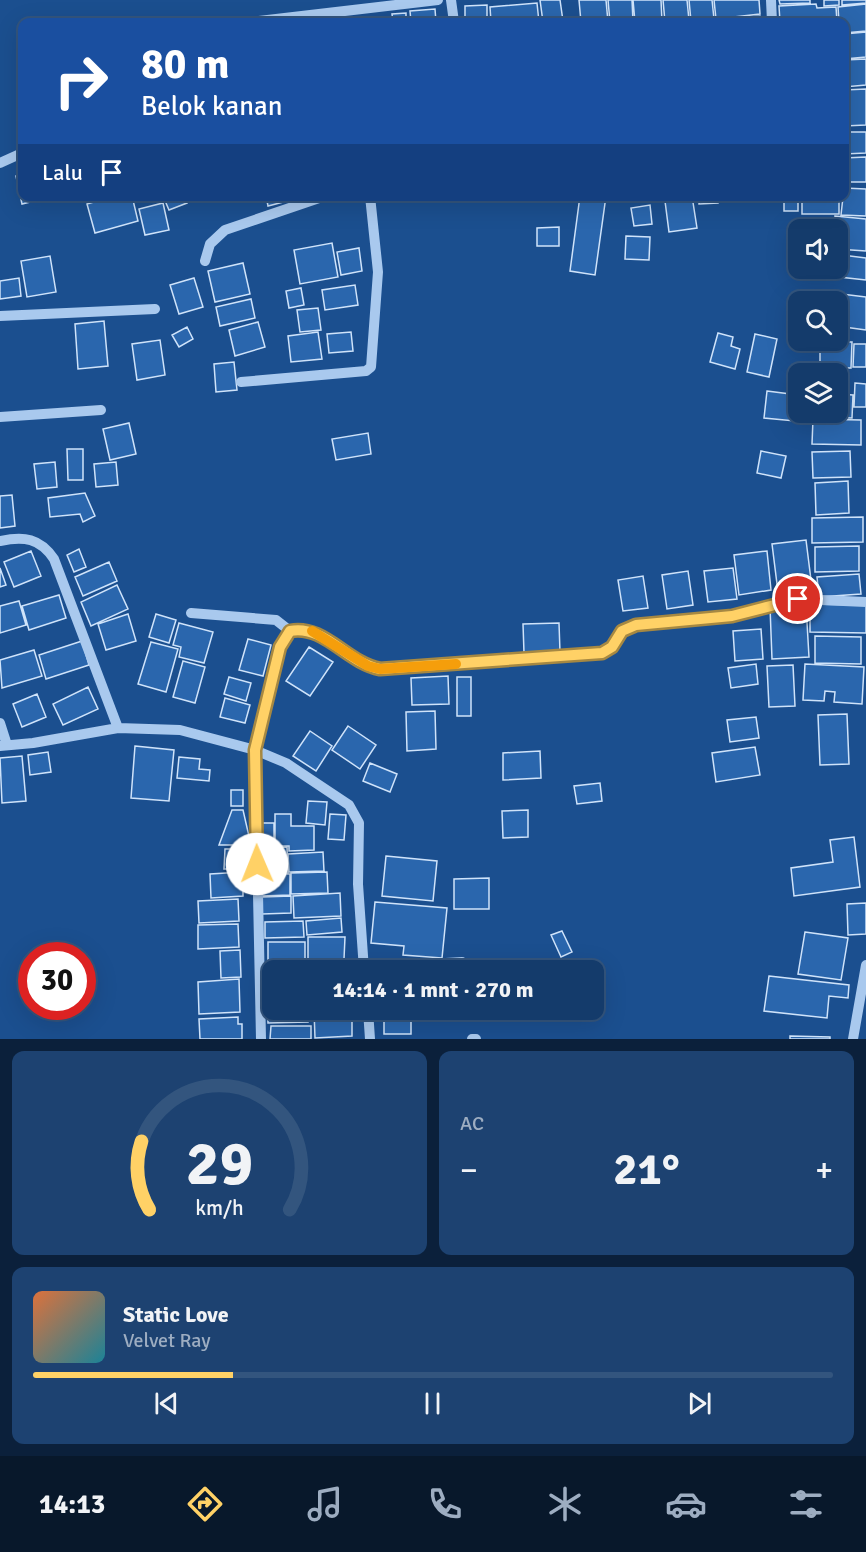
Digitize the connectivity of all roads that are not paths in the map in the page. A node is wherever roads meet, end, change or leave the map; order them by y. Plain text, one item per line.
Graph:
1 (438, 0) edge
2 (451, 0) edge
3 (771, 0) edge
4 (286, 18) edge
5 (453, 18) edge
6 (772, 18) edge
7 (18, 155) edge
8 (0, 163) edge
9 (309, 201) edge
10 (371, 201) edge
11 (206, 261) dead end
12 (155, 309) dead end
13 (0, 316) edge
14 (241, 382) dead end
15 (101, 410) dead end
16 (0, 417) edge
17 (0, 541) edge
18 (866, 602) edge
19 (191, 613) dead end
20 (290, 631) junction
21 (0, 723) edge
22 (118, 728) junction
23 (4, 745) edge
24 (255, 750) junction
25 (363, 960) edge
26 (866, 965) edge
27 (369, 1020) edge
28 (261, 1039) edge
29 (370, 1039) edge
30 (853, 1039) edge

1 - 4 street
2 - 5 street
3 - 6 street
7 - 8 street
9 - 11 street
10 - 14 street
12 - 13 street
15 - 16 street
17 - 22 street
18 - 20 street
19 - 20 street
20 - 24 street
21 - 23 street
22 - 23 street
22 - 24 street
24 - 25 street
24 - 28 street
26 - 30 street
27 - 29 street

